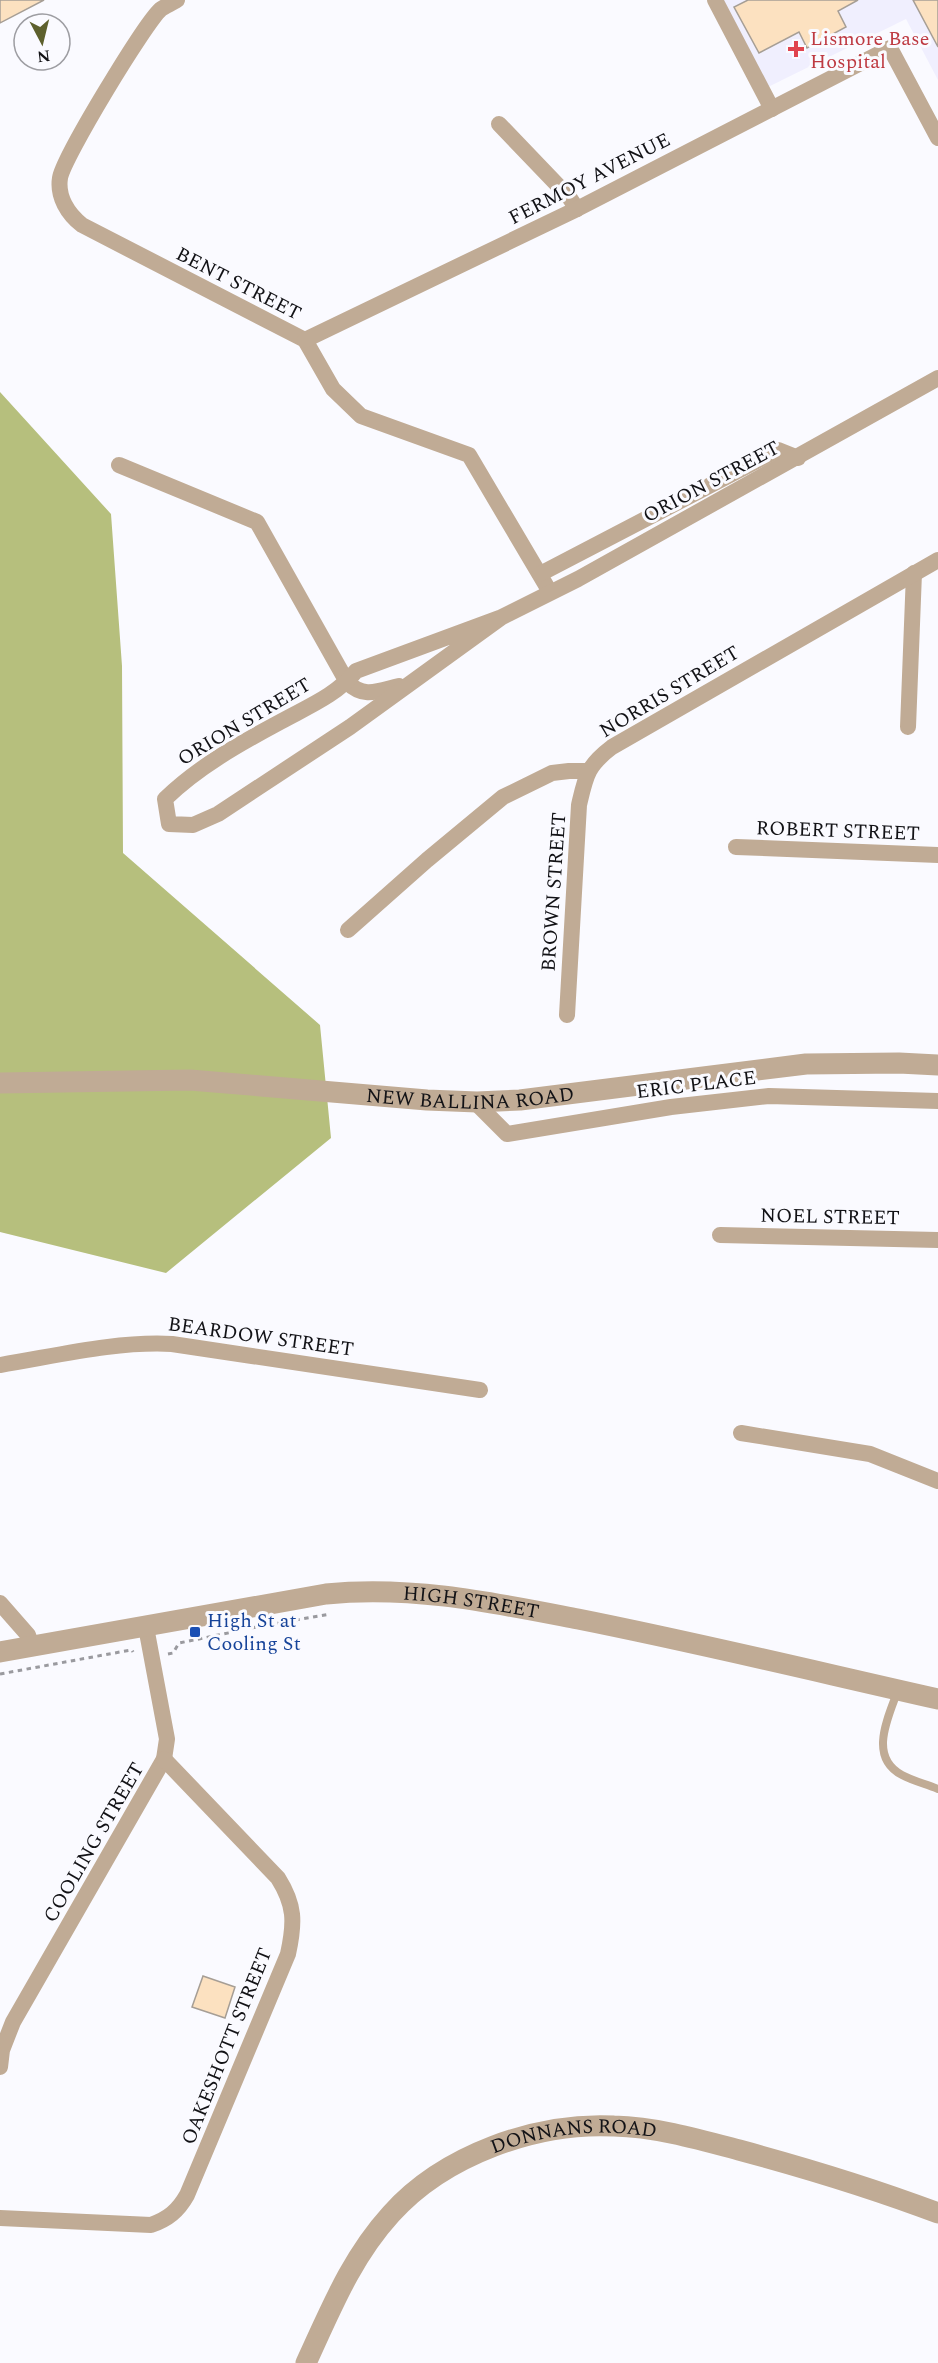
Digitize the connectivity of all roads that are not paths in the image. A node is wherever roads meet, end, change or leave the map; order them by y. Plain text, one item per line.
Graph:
1 (177, 0) edge
2 (715, 0) edge
3 (772, 109) junction
4 (499, 124) dead end
5 (938, 138) edge
6 (577, 208) junction
7 (305, 340) junction
8 (938, 378) edge
9 (798, 458) junction
10 (119, 465) dead end
11 (938, 560) edge
12 (914, 573) junction
13 (540, 574) junction
14 (550, 592) junction
15 (502, 617) junction
16 (347, 682) junction
17 (408, 683) junction
18 (908, 728) dead end
19 (588, 771) junction
20 (736, 847) dead end
21 (938, 855) edge
22 (348, 930) dead end
23 (567, 1015) dead end
24 (938, 1065) edge
25 (0, 1083) edge
26 (938, 1101) edge
27 (476, 1102) junction
28 (720, 1235) dead end
29 (938, 1240) edge
30 (0, 1365) edge
31 (480, 1390) dead end
32 (741, 1433) dead end
33 (938, 1481) edge
34 (0, 1603) edge
35 (146, 1627) junction
36 (32, 1647) junction
37 (0, 1652) edge
38 (897, 1690) junction
39 (938, 1699) edge
40 (164, 1760) junction
41 (938, 1789) edge
42 (0, 2065) edge
43 (938, 2213) edge
44 (0, 2218) edge
45 (306, 2363) edge

1 - 7 street, BENT STREET
2 - 3 street
3 - 5 street, FERMOY AVENUE
3 - 6 street, FERMOY AVENUE
4 - 6 street
6 - 7 street, FERMOY AVENUE
7 - 13 street, BENT STREET
8 - 9 street, ORION STREET
9 - 13 street
9 - 14 street, ORION STREET
10 - 16 street
11 - 12 street, NORRIS STREET
12 - 18 street
12 - 19 street, NORRIS STREET
13 - 14 street, BENT STREET
14 - 15 street, ORION STREET
15 - 16 street, ORION STREET
15 - 17 street, ORION STREET
16 - 17 street
16 - 17 street, ORION STREET
19 - 22 street
19 - 23 street, BROWN STREET
20 - 21 street, ROBERT STREET
24 - 27 street, NEW BALLINA ROAD
25 - 27 street, NEW BALLINA ROAD
26 - 27 street, ERIC PLACE
28 - 29 street, NOEL STREET
30 - 31 street, BEARDOW STREET
32 - 33 street
34 - 36 street
35 - 36 street, HIGH STREET
35 - 38 street, HIGH STREET
35 - 40 street, COOLING STREET
36 - 37 street, HIGH STREET
38 - 39 street, HIGH STREET
38 - 41 lane
40 - 42 street, COOLING STREET
40 - 44 street, OAKESHOTT STREET
43 - 45 street, DONNANS ROAD

